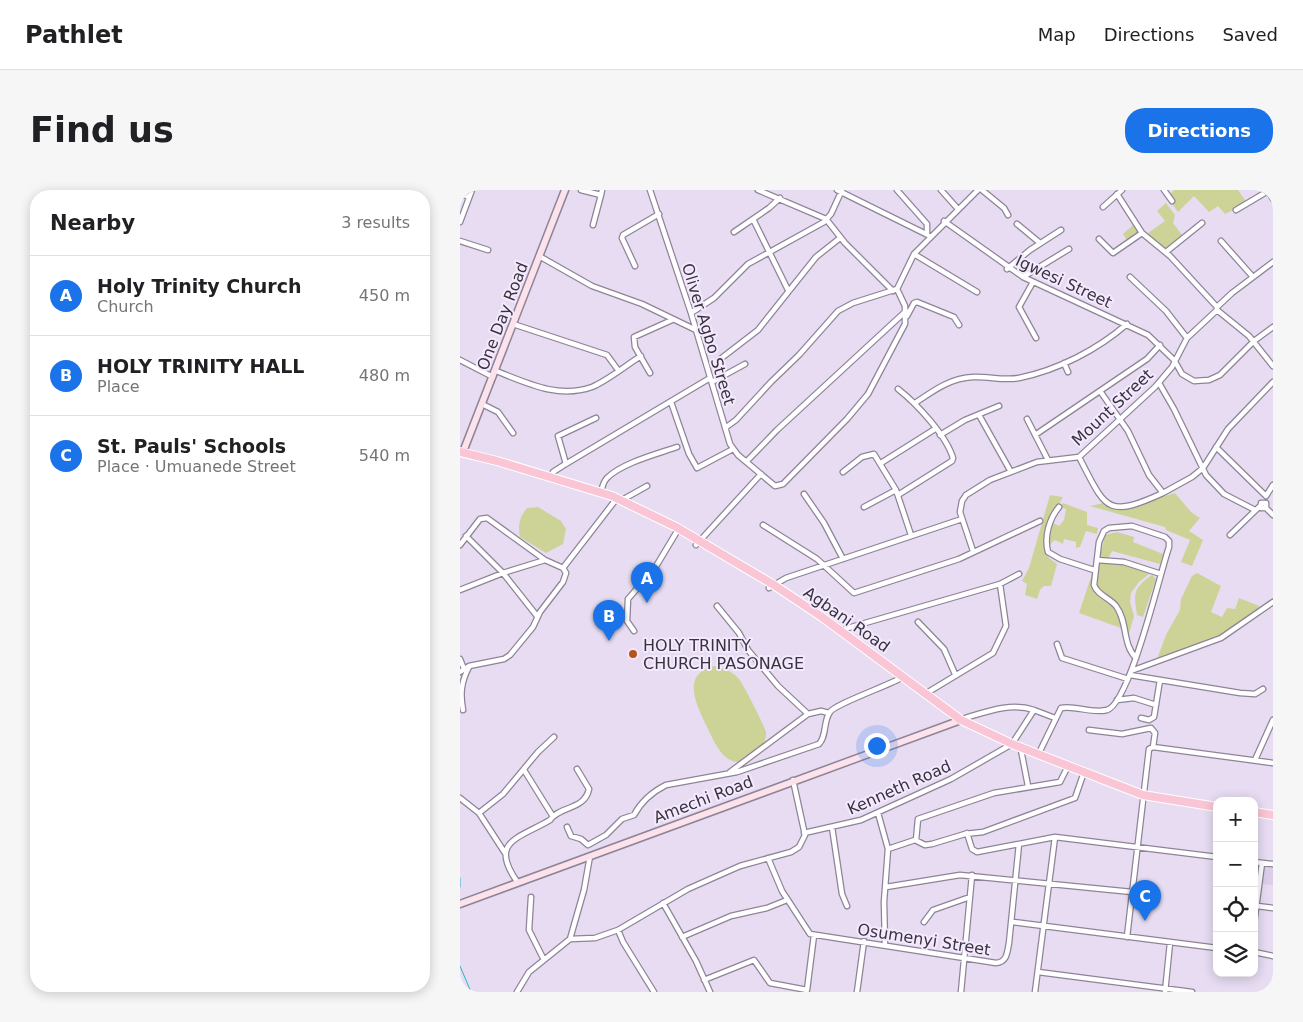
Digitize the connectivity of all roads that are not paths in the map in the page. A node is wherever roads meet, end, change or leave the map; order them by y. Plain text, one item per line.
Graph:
1 (472, 190) edge
2 (565, 190) edge
3 (580, 190) edge
4 (650, 190) edge
5 (758, 190) edge
6 (897, 190) edge
7 (941, 190) edge
8 (978, 190) edge
9 (982, 190) edge
10 (1122, 190) edge
11 (1164, 190) edge
12 (1268, 190) edge
13 (840, 191) edge
14 (602, 192) edge
15 (460, 194) edge
16 (1117, 194) junction
17 (469, 197) junction
18 (1273, 197) edge
19 (780, 198) junction
20 (1172, 201) dead end
21 (1103, 207) dead end
22 (958, 209) junction
23 (1236, 210) dead end
24 (658, 214) junction
25 (1008, 215) dead end
26 (753, 219) junction
27 (825, 220) junction
28 (944, 221) junction
29 (460, 222) edge
30 (1202, 223) dead end
31 (593, 224) dead end
32 (1017, 224) dead end
33 (1061, 230) dead end
34 (734, 232) dead end
35 (1142, 233) junction
36 (929, 235) junction
37 (840, 238) junction
38 (1099, 238) dead end
39 (460, 240) edge
40 (1221, 241) dead end
41 (1040, 243) junction
42 (1070, 249) dead end
43 (488, 250) dead end
44 (1166, 252) junction
45 (769, 253) junction
46 (914, 254) junction
47 (539, 256) junction
48 (1273, 262) edge
49 (635, 266) dead end
50 (1008, 269) junction
51 (1130, 277) dead end
52 (1252, 277) junction
53 (1023, 278) junction
54 (1032, 282) junction
55 (788, 290) junction
56 (895, 290) junction
57 (978, 292) dead end
58 (1217, 308) junction
59 (906, 311) junction
60 (691, 313) junction
61 (906, 317) junction
62 (672, 320) junction
63 (513, 324) junction
64 (1128, 324) junction
65 (960, 325) dead end
66 (1273, 327) edge
67 (696, 330) junction
68 (1036, 338) dead end
69 (1187, 338) junction
70 (1254, 341) junction
71 (1160, 345) junction
72 (641, 356) junction
73 (460, 360) edge
74 (719, 360) dead end
75 (1174, 360) junction
76 (1064, 363) junction
77 (744, 364) dead end
78 (1273, 366) edge
79 (618, 370) junction
80 (1068, 372) dead end
81 (650, 373) dead end
82 (494, 374) junction
83 (711, 380) junction
84 (1273, 382) edge
85 (1159, 383) junction
86 (898, 389) dead end
87 (1100, 391) junction
88 (671, 402) junction
89 (915, 403) junction
90 (482, 404) junction
91 (999, 406) dead end
92 (979, 415) junction
93 (596, 418) dead end
94 (1027, 419) dead end
95 (1120, 420) junction
96 (725, 428) junction
97 (935, 429) junction
98 (513, 433) dead end
99 (940, 435) junction
100 (1036, 436) junction
101 (676, 447) dead end
102 (1216, 447) junction
103 (733, 449) junction
104 (461, 454) edge
105 (1079, 457) junction
106 (1048, 460) junction
107 (747, 462) junction
108 (881, 463) junction
109 (566, 464) junction
110 (1203, 468) junction
111 (843, 472) dead end
112 (1011, 472) junction
113 (761, 474) junction
114 (551, 478) junction
115 (1273, 485) edge
116 (647, 486) dead end
117 (896, 490) junction
118 (601, 493) junction
119 (1163, 493) junction
120 (804, 494) dead end
121 (898, 495) junction
122 (1266, 496) junction
123 (622, 500) junction
124 (614, 502) junction
125 (1265, 502) junction
126 (1260, 506) junction
127 (864, 507) dead end
128 (1059, 507) dead end
129 (1266, 508) junction
130 (1255, 510) junction
131 (1273, 515) edge
132 (962, 519) junction
133 (1040, 521) dead end
134 (763, 525) dead end
135 (676, 533) junction
136 (911, 535) junction
137 (466, 536) junction
138 (1230, 536) dead end
139 (698, 543) junction
140 (460, 545) edge
141 (973, 551) junction
142 (843, 559) junction
143 (545, 560) junction
144 (1097, 560) junction
145 (823, 565) junction
146 (563, 568) junction
147 (1094, 570) junction
148 (503, 572) junction
149 (1019, 574) dead end
150 (1161, 574) junction
151 (1000, 584) junction
152 (771, 587) junction
153 (460, 590) edge
154 (1273, 602) edge
155 (717, 606) dead end
156 (537, 616) junction
157 (918, 622) dead end
158 (634, 630) dead end
159 (841, 630) junction
160 (1057, 644) dead end
161 (1136, 658) junction
162 (460, 659) edge
163 (469, 666) junction
164 (462, 671) edge
165 (955, 674) junction
166 (1129, 675) junction
167 (902, 677) junction
168 (1160, 680) junction
169 (1263, 690) dead end
170 (924, 694) junction
171 (1117, 700) junction
172 (1156, 704) junction
173 (462, 710) dead end
174 (1034, 710) junction
175 (829, 713) junction
176 (808, 714) junction
177 (1055, 718) junction
178 (1141, 718) dead end
179 (959, 720) junction
180 (1273, 720) edge
181 (1090, 730) dead end
182 (554, 737) dead end
183 (1010, 745) junction
184 (1153, 747) junction
185 (1021, 750) junction
186 (1039, 753) junction
187 (1255, 760) junction
188 (1273, 763) edge
189 (577, 769) dead end
190 (524, 770) junction
191 (1066, 770) junction
192 (729, 773) junction
193 (1083, 775) junction
194 (794, 780) junction
195 (1028, 786) junction
196 (1143, 797) junction
197 (460, 798) edge
198 (1213, 806) edge
199 (1213, 811) edge
200 (479, 813) junction
201 (878, 813) junction
202 (1258, 813) edge
203 (552, 815) junction
204 (1273, 815) edge
205 (1258, 818) edge
206 (1273, 820) edge
207 (832, 827) junction
208 (567, 828) dead end
209 (804, 832) junction
210 (967, 833) junction
211 (1055, 837) junction
212 (916, 840) junction
213 (1019, 844) junction
214 (1138, 847) junction
215 (888, 849) junction
216 (505, 853) junction
217 (590, 856) junction
218 (1213, 856) edge
219 (768, 858) junction
220 (1258, 862) edge
221 (1262, 863) junction
222 (1273, 864) edge
223 (972, 875) junction
224 (1016, 879) junction
225 (1049, 882) junction
226 (518, 883) junction
227 (886, 887) junction
228 (1132, 892) junction
229 (531, 897) dead end
230 (970, 897) junction
231 (1258, 897) edge
232 (787, 900) junction
233 (663, 903) junction
234 (460, 904) edge
235 (847, 906) dead end
236 (1258, 906) edge
237 (1273, 908) edge
238 (924, 922) dead end
239 (1013, 922) junction
240 (1043, 927) junction
241 (618, 930) junction
242 (814, 935) junction
243 (682, 937) junction
244 (1127, 937) junction
245 (570, 939) junction
246 (864, 941) junction
247 (1170, 943) junction
248 (885, 945) junction
249 (1213, 948) edge
250 (1258, 953) edge
251 (1273, 956) edge
252 (963, 958) junction
253 (544, 960) junction
254 (1038, 972) junction
255 (704, 980) junction
256 (1165, 990) edge
257 (807, 991) edge
258 (517, 992) edge
259 (654, 992) edge
260 (710, 992) edge
261 (857, 992) edge
262 (960, 992) edge
263 (1035, 992) edge
264 (1192, 992) edge

1 - 17 street
2 - 47 main road, One Day Road
3 - 14 street
4 - 24 street, Oliver Agbo Street
5 - 19 street
6 - 36 street
7 - 22 street
8 - 22 street
9 - 25 street
10 - 16 street
11 - 20 street
12 - 18 street
12 - 23 street
13 - 27 street
13 - 36 street
14 - 31 street
15 - 17 street
16 - 21 street
16 - 35 street
17 - 29 street
19 - 26 street
19 - 27 street
22 - 28 street
24 - 49 street
24 - 60 street, Oliver Agbo Street
26 - 34 street
26 - 45 street
27 - 37 street
27 - 45 street
28 - 36 street
28 - 50 street, Igwesi Street
30 - 44 street
32 - 41 street
33 - 41 street
35 - 38 street
35 - 44 street
36 - 46 street
37 - 55 street
37 - 56 street
39 - 43 street
40 - 52 street
41 - 50 street
42 - 53 street
44 - 58 street
45 - 55 street
45 - 60 street
46 - 56 street
46 - 57 street
47 - 62 street
47 - 63 main road, One Day Road
48 - 52 street, Mount Street
50 - 53 street, Igwesi Street
51 - 69 street
52 - 58 street, Mount Street
53 - 54 street, Igwesi Street
54 - 64 street, Igwesi Street
54 - 68 street
55 - 74 street
56 - 59 street
56 - 96 street
58 - 69 street, Mount Street
58 - 70 street
59 - 61 street
59 - 107 street
60 - 67 street, Oliver Agbo Street
61 - 65 street
61 - 113 street, Oliver Agbo Street
62 - 67 street
62 - 72 street
63 - 79 street
63 - 82 main road, One Day Road
64 - 71 street, Igwesi Street
64 - 76 street
66 - 70 street, Igwesi Street
67 - 83 street, Oliver Agbo Street
69 - 75 street, Mount Street
70 - 75 street, Igwesi Street
70 - 78 street
71 - 75 street, Igwesi Street
71 - 87 street
72 - 79 street
72 - 81 street
73 - 82 street
75 - 85 street, Mount Street
76 - 80 street
76 - 89 street
77 - 83 street
79 - 82 street
82 - 90 main road, One Day Road
83 - 88 street
83 - 96 street, Oliver Agbo Street
84 - 102 street
85 - 95 street, Mount Street
85 - 110 street
86 - 89 street
87 - 95 street
87 - 100 street
88 - 103 street
88 - 109 street
89 - 97 street
90 - 98 street
90 - 104 main road, One Day Road
91 - 92 street
92 - 99 street
92 - 112 street
93 - 109 street
94 - 100 street
95 - 105 street, Mount Street
95 - 119 street
96 - 103 street, Oliver Agbo Street
97 - 99 street
97 - 108 street
99 - 121 street
100 - 106 street
101 - 118 street
102 - 110 street
102 - 122 street
103 - 107 street, Oliver Agbo Street
104 - 114 main road, Agbani Road
104 - 124 main road, Agbani Road
105 - 106 street, Mount Street
105 - 119 street
106 - 112 street, Mount Street
107 - 113 street, Oliver Agbo Street
108 - 111 street
108 - 117 street
109 - 114 street
110 - 119 street
110 - 130 street
112 - 132 street, Mount Street
113 - 139 street
114 - 118 main road, Agbani Road
115 - 122 street
116 - 123 street
117 - 121 street
117 - 127 street
118 - 123 main road, Agbani Road
120 - 142 street
121 - 136 street
122 - 125 street
123 - 139 main road, Agbani Road
124 - 135 main road, Agbani Road
124 - 146 street
125 - 126 street
125 - 129 street
126 - 129 street
126 - 130 street
128 - 147 street
129 - 131 street
130 - 138 street
132 - 136 street
132 - 141 street, Mount Street
133 - 141 street
134 - 145 street
135 - 139 main road, Agbani Road
135 - 158 street
136 - 142 street
137 - 140 street
137 - 143 street
137 - 148 street
139 - 152 main road, Agbani Road
141 - 145 street
142 - 145 street
143 - 146 street
143 - 148 street
144 - 147 street
144 - 150 street
144 - 150 street
145 - 152 street
146 - 156 street
147 - 161 street
148 - 153 street
148 - 156 street
149 - 151 street
150 - 161 street
151 - 159 street
151 - 165 street
152 - 159 main road, Agbani Road
152 - 167 main road, Agbani Road
154 - 166 street
155 - 176 street
156 - 163 street
157 - 165 street
159 - 167 main road, Agbani Road
160 - 166 street
161 - 166 street
162 - 164 street
163 - 164 street
163 - 173 street
165 - 170 street
166 - 168 street
166 - 171 street
167 - 170 main road, Agbani Road
167 - 175 street
167 - 179 main road, Agbani Road
168 - 169 street
168 - 172 street
170 - 179 main road, Agbani Road
171 - 172 street
171 - 177 street
172 - 178 street
174 - 177 street
174 - 179 street
174 - 183 street
175 - 176 street
175 - 192 street
176 - 192 street
177 - 186 street
179 - 183 main road, Agbani Road
179 - 194 main road, Amechi Road
180 - 187 street
181 - 184 street
182 - 190 street
183 - 185 main road, Agbani Road
183 - 186 main road, Agbani Road
183 - 201 street, Kenneth Road
184 - 187 street
184 - 196 street
185 - 191 main road, Agbani Road
185 - 195 street
186 - 196 main road, Agbani Road
187 - 188 street
189 - 203 street
190 - 200 street
190 - 203 street
191 - 193 main road, Agbani Road
191 - 195 street
192 - 208 street
193 - 196 main road, Agbani Road
193 - 210 street
194 - 209 street
194 - 217 main road, Amechi Road
195 - 212 street
196 - 198 main road, Agbani Road
196 - 199 main road, Agbani Road
196 - 214 street
197 - 200 street
200 - 216 street
201 - 207 street, Kenneth Road
201 - 215 street
202 - 204 main road
203 - 216 street
205 - 206 main road
207 - 209 street, Kenneth Road
207 - 235 street
209 - 219 street
210 - 212 street
210 - 213 street
211 - 213 street
211 - 214 street
211 - 225 street
212 - 215 street
213 - 224 street, Osumenyi Street
214 - 218 street
214 - 228 street
215 - 227 street
216 - 226 street
217 - 226 main road, Amechi Road
217 - 245 street
219 - 232 street
219 - 233 street
220 - 221 street
221 - 222 street
221 - 231 street
223 - 224 street
223 - 227 street
223 - 230 street
224 - 225 street
224 - 239 street, Osumenyi Street
225 - 228 street
225 - 240 street
226 - 234 main road, Amechi Road
227 - 248 street
228 - 244 street
229 - 253 street
230 - 238 street
230 - 252 street
232 - 242 street
232 - 243 street
233 - 241 street
233 - 243 street
236 - 237 street
239 - 240 street
239 - 252 street, Osumenyi Street
240 - 244 street
240 - 254 street
241 - 245 street
241 - 259 street
242 - 246 street, Osumenyi Street
242 - 257 street
243 - 255 street
244 - 247 street
245 - 253 street
246 - 248 street, Osumenyi Street
246 - 261 street
247 - 249 street
247 - 256 street
248 - 252 street, Osumenyi Street
250 - 251 street
252 - 262 street
253 - 258 street
254 - 256 street
254 - 263 street
255 - 257 street
255 - 260 street
256 - 264 street

